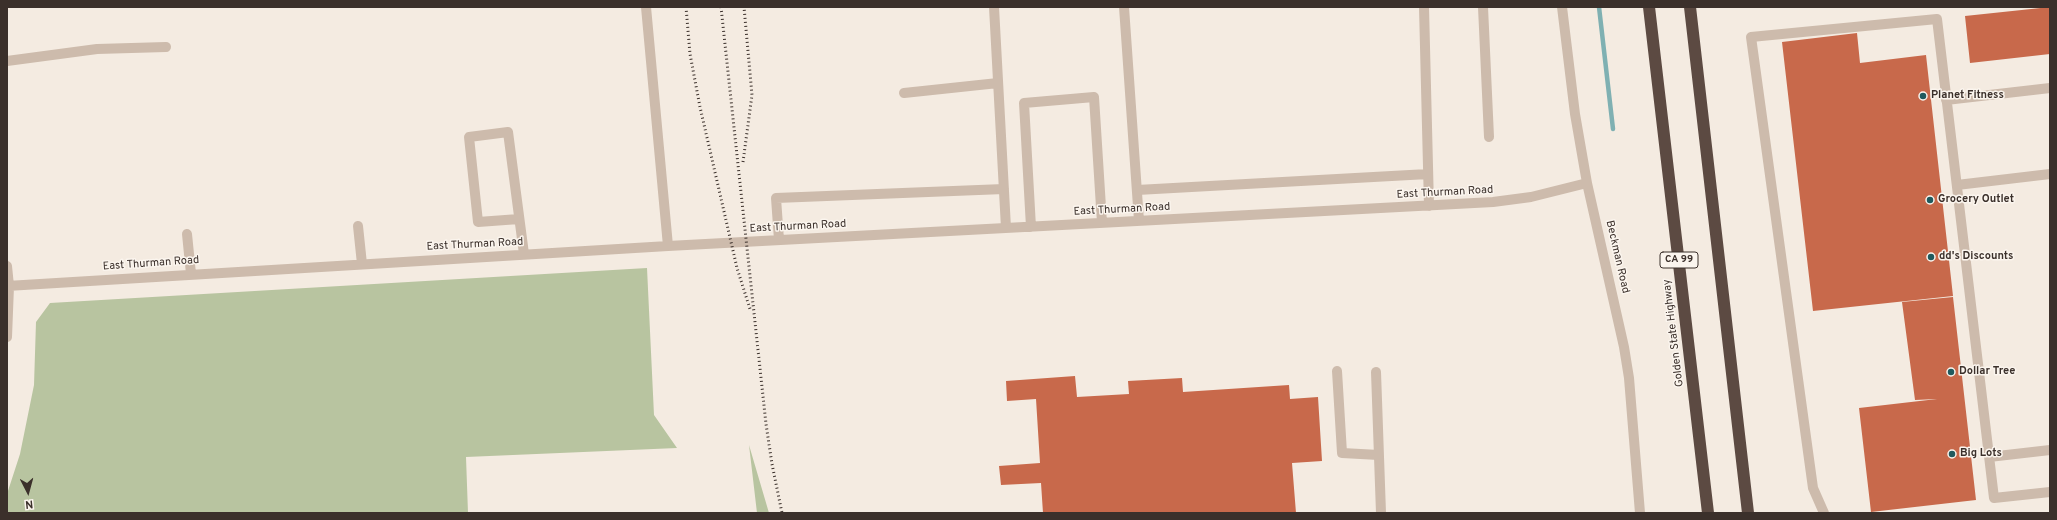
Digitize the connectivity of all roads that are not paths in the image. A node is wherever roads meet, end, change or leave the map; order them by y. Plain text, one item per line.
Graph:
1 (646, 7) edge
2 (994, 7) edge
3 (1124, 7) edge
4 (1424, 7) edge
5 (1483, 7) edge
6 (1562, 7) edge
7 (1649, 7) edge
8 (1690, 7) edge
9 (166, 47) dead end
10 (7, 61) edge
11 (998, 83) junction
12 (2050, 88) edge
13 (904, 93) dead end
14 (1946, 100) junction
15 (1489, 137) dead end
16 (1428, 174) junction
17 (2050, 174) edge
18 (1588, 183) junction
19 (1957, 185) junction
20 (1004, 189) junction
21 (1137, 190) junction
22 (1429, 206) junction
23 (519, 219) junction
24 (1139, 221) junction
25 (1102, 223) junction
26 (358, 226) dead end
27 (1031, 227) junction
28 (1006, 228) junction
29 (187, 234) dead end
30 (779, 240) junction
31 (668, 246) junction
32 (524, 254) junction
33 (362, 264) junction
34 (7, 266) edge
35 (191, 274) junction
36 (8, 286) edge
37 (7, 337) edge
38 (1336, 371) dead end
39 (1376, 372) dead end
40 (2050, 450) edge
41 (1379, 455) junction
42 (1989, 457) junction
43 (2050, 492) edge
44 (1381, 513) edge
45 (1640, 513) edge
46 (1708, 513) edge
47 (1748, 513) edge
48 (1824, 513) edge

1 - 31 street
2 - 11 street
3 - 21 street
4 - 16 street
5 - 15 street
6 - 18 street, Beckman Road
7 - 46 highway, Golden State Highway / CA 99
8 - 47 highway
9 - 10 street
11 - 13 street
11 - 20 street
12 - 14 street
14 - 19 street
14 - 48 street
16 - 21 street
16 - 22 street
17 - 19 street
18 - 22 street, East Thurman Road
18 - 45 street, Beckman Road
19 - 42 street
20 - 28 street
20 - 30 street
21 - 24 street
22 - 24 street, East Thurman Road
23 - 23 street
23 - 32 street
24 - 25 street, East Thurman Road
25 - 27 street, East Thurman Road
25 - 27 street
26 - 33 street
27 - 28 street, East Thurman Road
28 - 30 street, East Thurman Road
29 - 35 street
30 - 31 street, East Thurman Road
31 - 32 street, East Thurman Road
32 - 33 street, East Thurman Road
33 - 35 street, East Thurman Road
34 - 36 street
35 - 36 street, East Thurman Road
36 - 37 street
38 - 41 street
39 - 41 street
40 - 42 street
41 - 44 street
42 - 43 street

